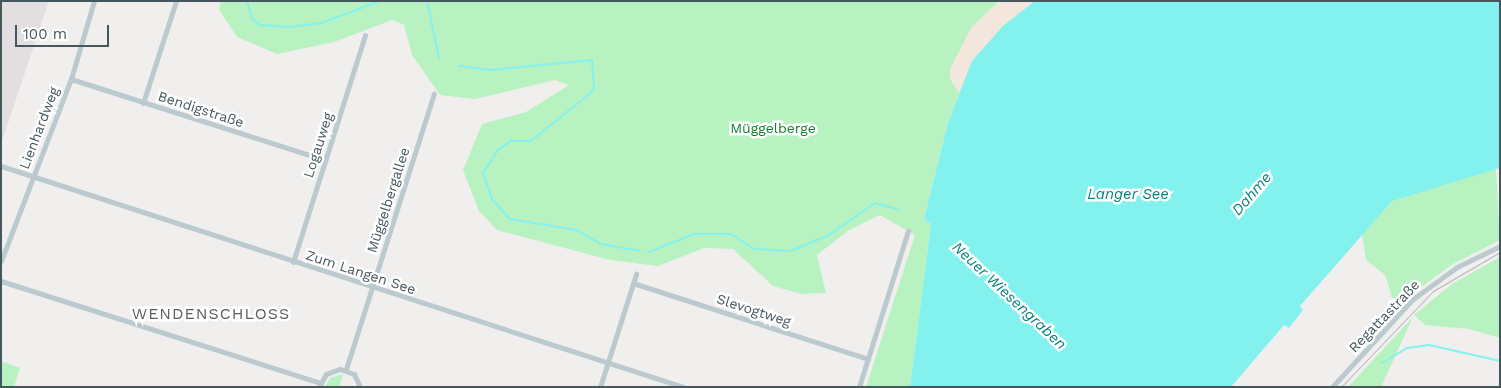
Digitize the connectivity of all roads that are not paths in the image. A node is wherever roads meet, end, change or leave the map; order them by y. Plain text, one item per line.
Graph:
1 (94, 1) edge
2 (176, 1) edge
3 (365, 35) dead end
4 (70, 79) junction
5 (434, 94) dead end
6 (143, 103) junction
7 (325, 160) junction
8 (1, 166) edge
9 (32, 179) junction
10 (908, 231) dead end
11 (1500, 246) edge
12 (1, 261) edge
13 (293, 262) junction
14 (636, 274) dead end
15 (1, 281) edge
16 (633, 283) junction
17 (372, 287) junction
18 (868, 359) junction
19 (608, 363) junction
20 (346, 370) junction
21 (320, 385) edge
22 (360, 387) edge
23 (600, 387) edge
24 (682, 387) edge
25 (860, 387) edge
26 (1332, 387) edge

1 - 4 street, Lienhardweg
2 - 6 street
3 - 7 street, Logauweg
4 - 6 street, Bendigstraße
4 - 9 street, Lienhardweg
5 - 17 street, Müggelbergallee
6 - 7 street, Bendigstraße
7 - 13 street, Logauweg
8 - 9 street, Zum Langen See
9 - 12 street, Lienhardweg
9 - 13 street, Zum Langen See
10 - 18 street
11 - 26 street, Regattastraße
13 - 17 street, Zum Langen See
14 - 16 street
15 - 21 street
16 - 18 street, Slevogtweg
16 - 19 street
17 - 19 street, Zum Langen See
17 - 20 street, Müggelbergallee
18 - 25 street
19 - 23 street
19 - 24 street, Zum Langen See
20 - 21 street
20 - 22 street

